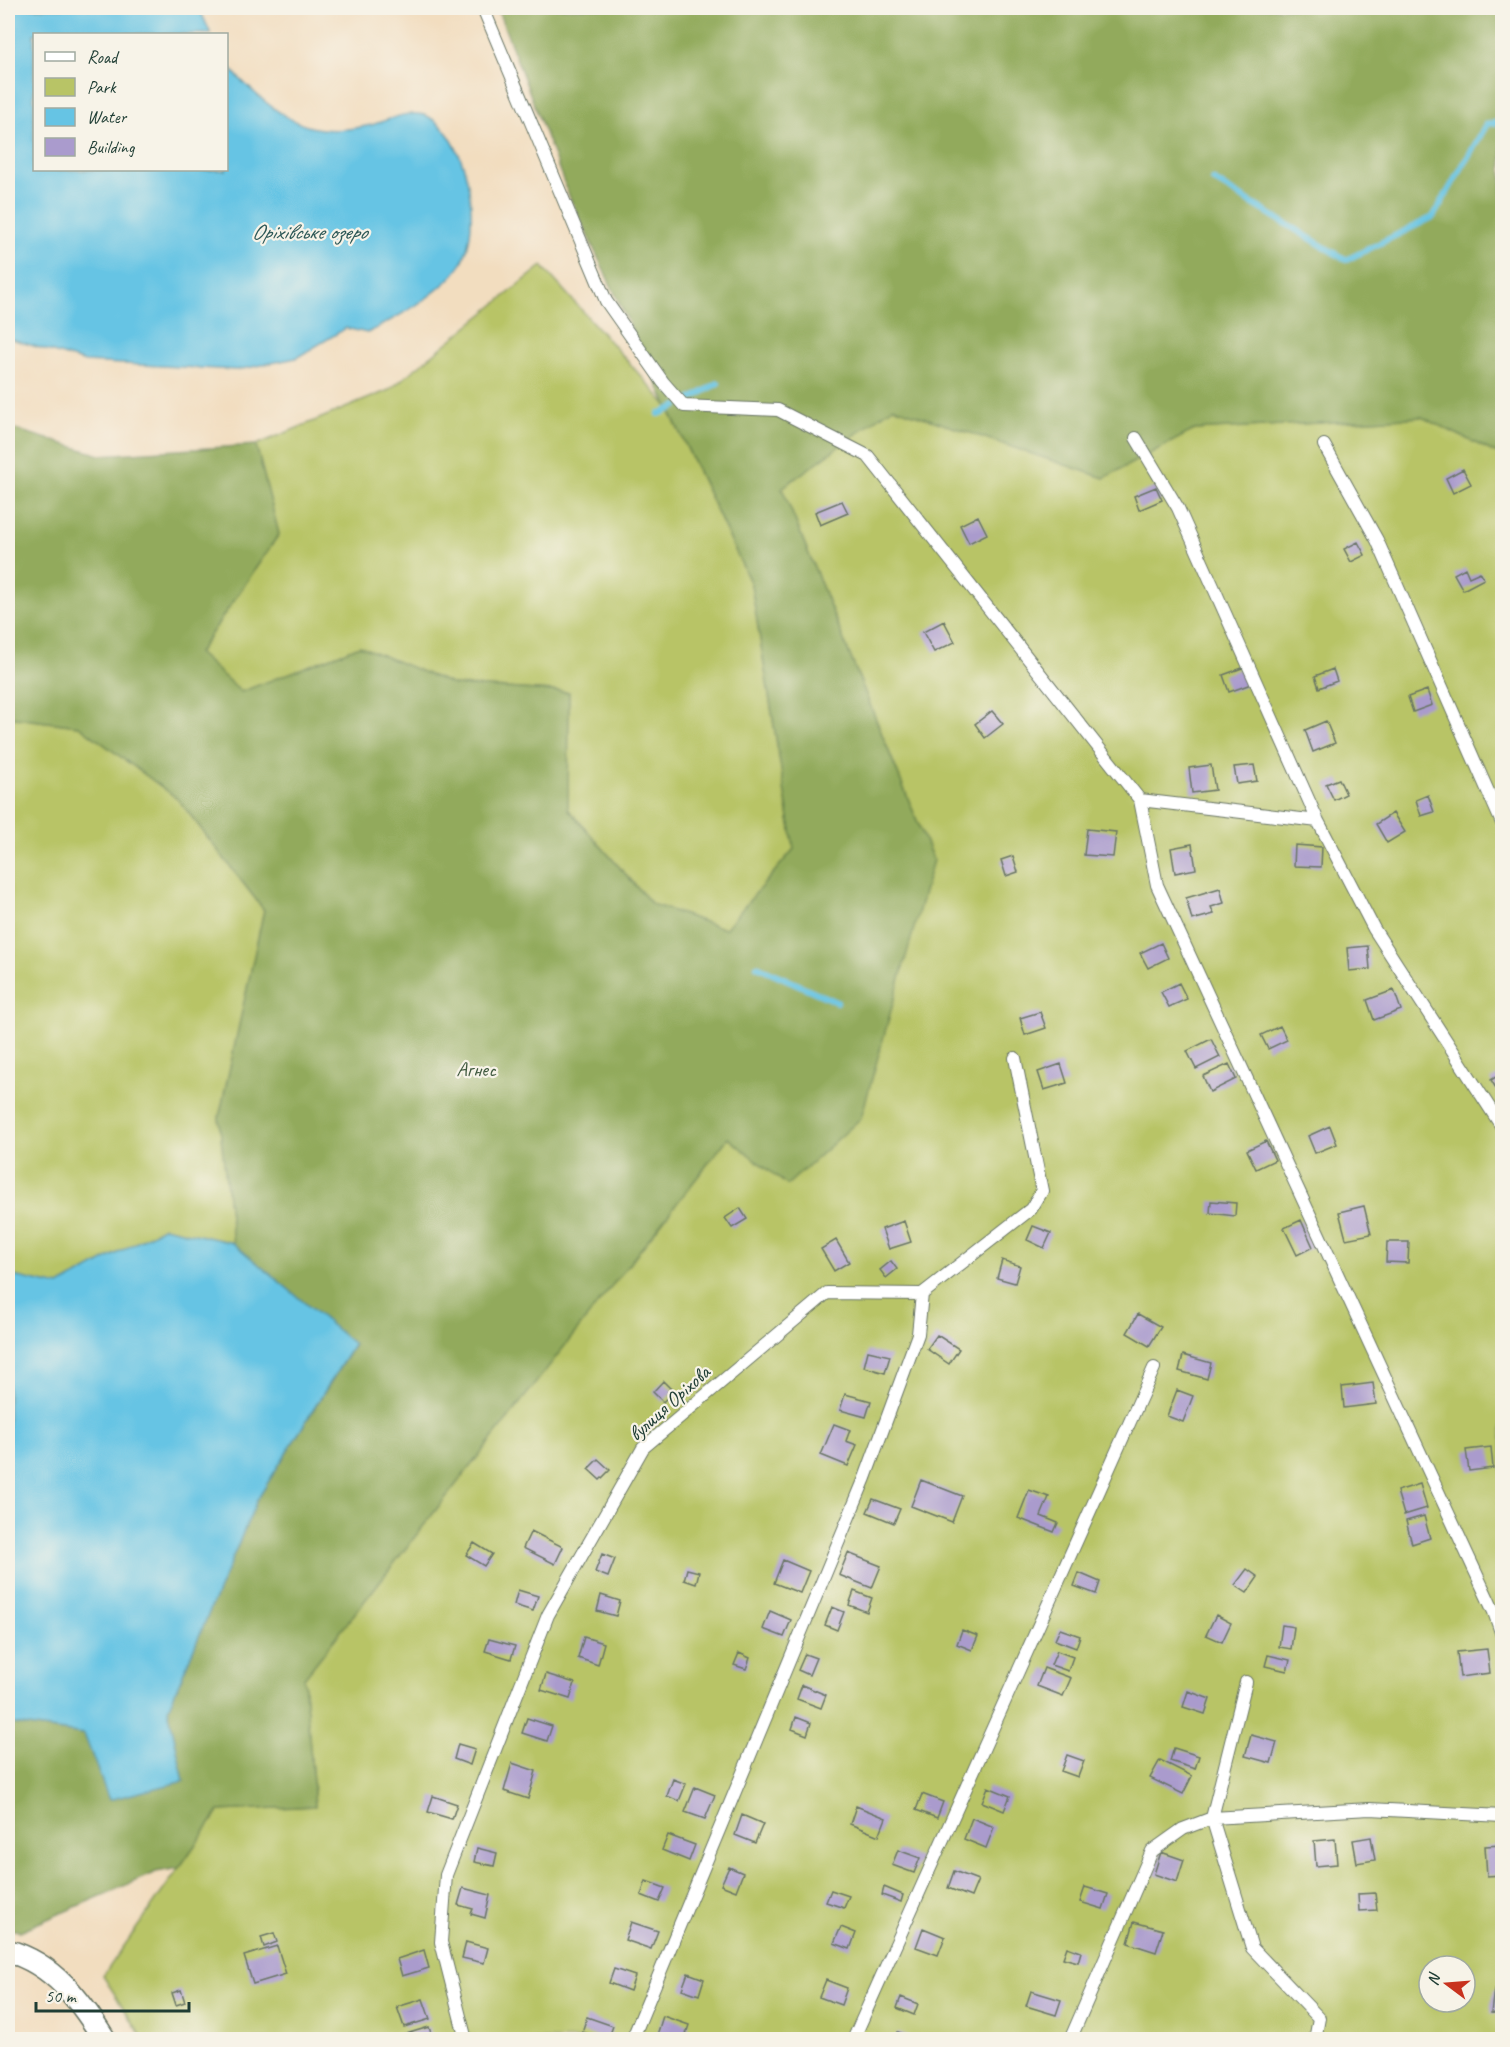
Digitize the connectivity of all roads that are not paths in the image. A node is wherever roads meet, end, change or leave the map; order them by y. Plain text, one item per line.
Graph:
1 (483, 8) edge
2 (1136, 438) dead end
3 (1324, 445) dead end
4 (1140, 800) junction
5 (1318, 821) junction
6 (1503, 823) edge
7 (1016, 1058) dead end
8 (1503, 1126) edge
9 (922, 1294) junction
10 (1154, 1368) dead end
11 (1503, 1635) edge
12 (1246, 1682) dead end
13 (1503, 1815) edge
14 (1212, 1818) junction
15 (8, 1951) edge
16 (105, 2040) edge
17 (466, 2040) edge
18 (632, 2040) edge
19 (853, 2040) edge
20 (1070, 2040) edge
21 (1315, 2040) edge

1 - 4 lane
2 - 5 lane
3 - 6 lane
4 - 5 lane
4 - 11 lane
5 - 8 lane
7 - 9 lane
9 - 17 lane, вулиця Оріхова
9 - 18 lane
10 - 19 lane
12 - 14 lane
13 - 14 lane
14 - 20 lane
14 - 21 lane
15 - 16 street

